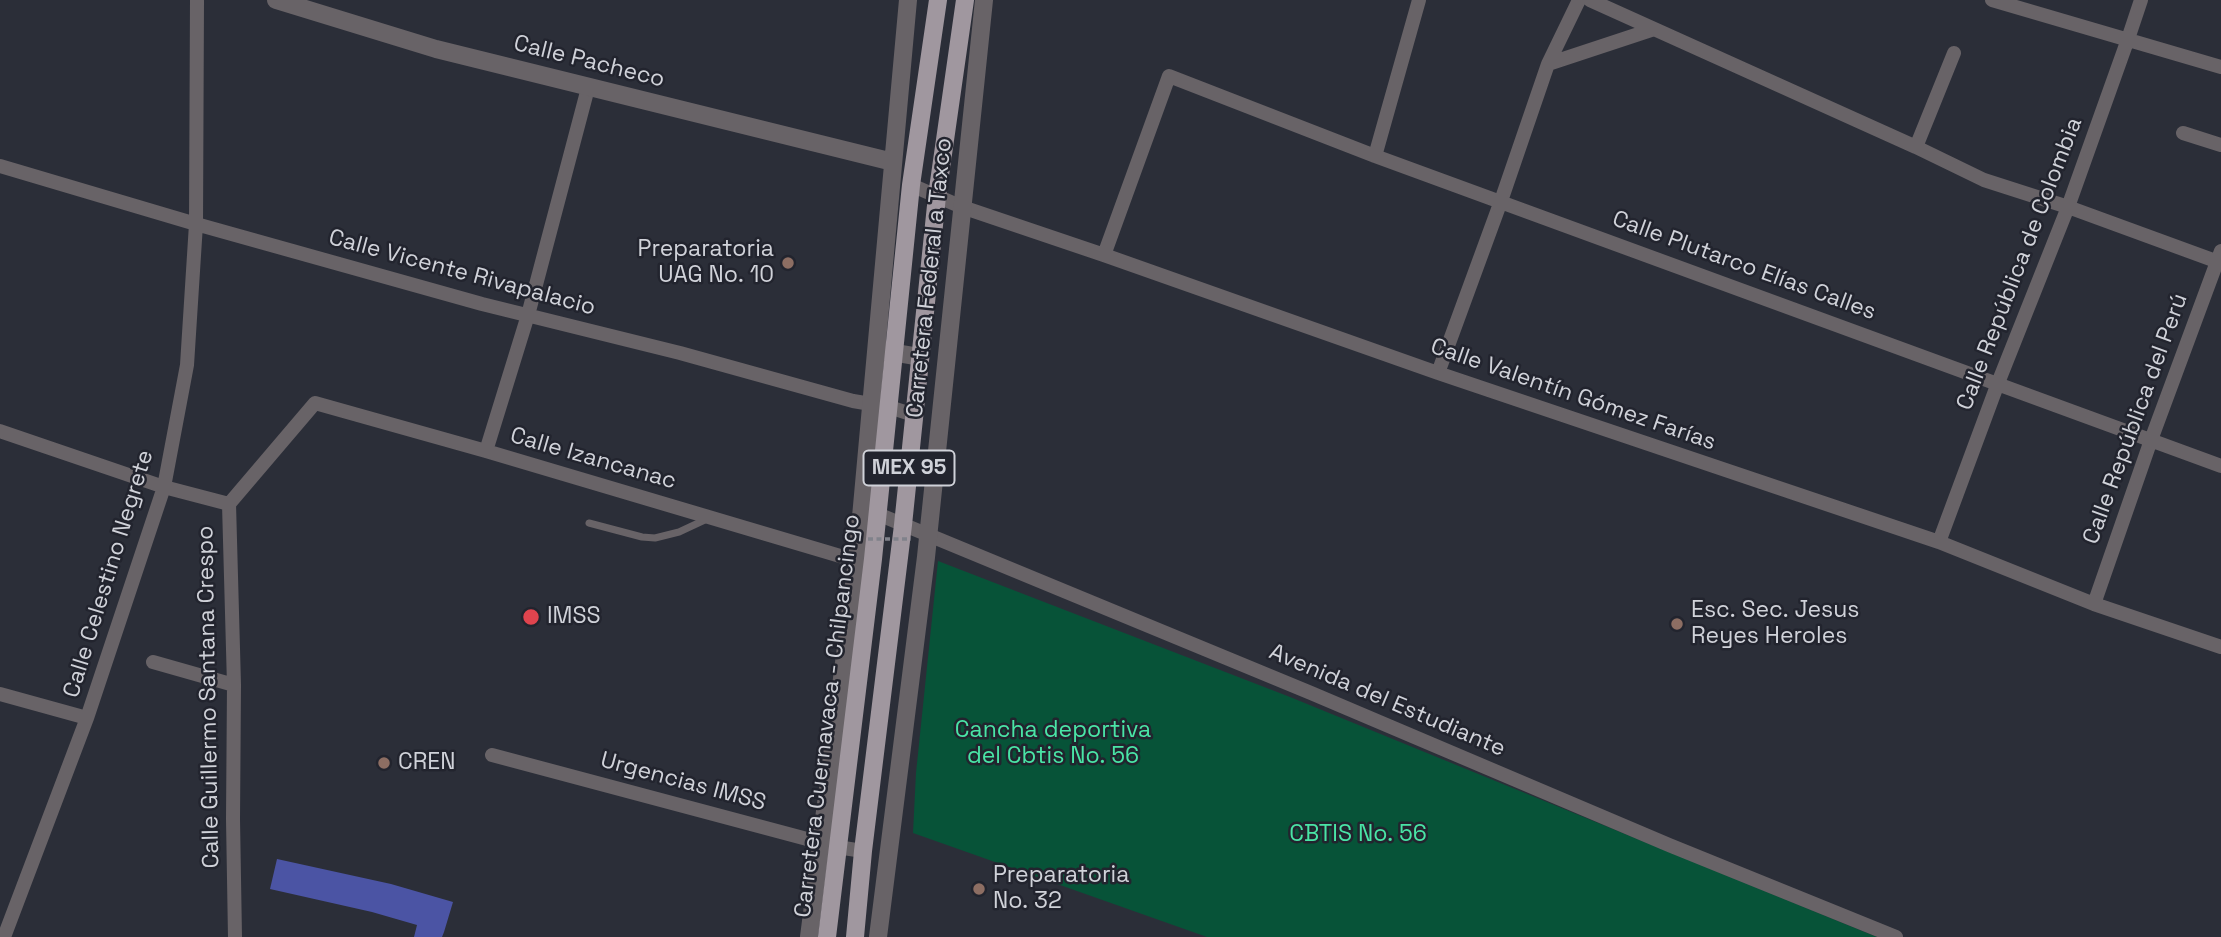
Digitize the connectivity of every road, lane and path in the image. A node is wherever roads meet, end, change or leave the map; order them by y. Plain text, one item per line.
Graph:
1 (197, 0) edge
2 (276, 0) edge
3 (908, 0) edge
4 (938, 0) edge
5 (965, 0) edge
6 (984, 0) edge
7 (1419, 0) edge
8 (1579, 0) edge
9 (1590, 0) edge
10 (1992, 0) edge
11 (2141, 0) edge
12 (1654, 29) junction
13 (2129, 39) junction
14 (1954, 53) dead end
15 (1548, 64) junction
16 (2221, 67) edge
17 (588, 88) junction
18 (2183, 133) dead end
19 (2221, 145) edge
20 (1916, 147) junction
21 (1375, 156) junction
22 (893, 162) junction
23 (0, 166) edge
24 (911, 185) junction
25 (937, 196) junction
26 (1501, 201) junction
27 (962, 207) junction
28 (2068, 207) junction
29 (196, 224) junction
30 (1104, 255) junction
31 (2220, 259) edge
32 (528, 315) junction
33 (886, 351) junction
34 (920, 357) junction
35 (1438, 373) junction
36 (1998, 383) junction
37 (315, 403) joint
38 (880, 406) junction
39 (914, 415) junction
40 (0, 431) edge
41 (2151, 440) junction
42 (486, 451) junction
43 (2221, 466) edge
44 (164, 487) junction
45 (229, 504) junction
46 (868, 510) junction
47 (710, 518) junction
48 (589, 523) dead end
49 (914, 533) junction
50 (868, 539) dead end
51 (1939, 542) junction
52 (857, 561) junction
53 (2094, 604) junction
54 (855, 631) junction
55 (2221, 647) edge
56 (153, 662) dead end
57 (885, 673) junction
58 (911, 677) junction
59 (234, 685) junction
60 (0, 694) edge
61 (87, 718) junction
62 (492, 755) dead end
63 (828, 844) junction
64 (863, 851) junction
65 (4, 937) edge
66 (235, 937) edge
67 (809, 937) edge
68 (827, 937) edge
69 (855, 937) edge
70 (878, 937) edge
71 (1896, 937) edge

1 - 29 street, Calle Celestino Negrete
2 - 17 street, Calle Pacheco
3 - 22 street, Carretera Federal a Taxco
4 - 24 main road, Carretera Cuernavaca - Chilpancingo / MEX 95
5 - 25 main road, MEX 95
6 - 27 street, Carretera Federal a Taxco
7 - 21 street
8 - 15 street
9 - 12 street
10 - 13 street
11 - 13 street, Calle República de Colombia
12 - 15 street
12 - 20 street
13 - 16 street
13 - 28 street, Calle República de Colombia
14 - 20 street
15 - 26 street
17 - 22 street, Calle Pacheco
17 - 32 street
18 - 19 street
20 - 28 street
21 - 26 street, Calle Plutarco Elías Calles
21 - 30 street, Calle Plutarco Elías Calles
22 - 33 street, Carretera Federal a Taxco
23 - 29 street, Calle Vicente Rivapalacio
24 - 25 street, Calle Valentín Gómez Farías
24 - 33 main road, Carretera Cuernavaca - Chilpancingo / MEX 95
25 - 27 street, Calle Valentín Gómez Farías
25 - 34 main road, MEX 95
26 - 35 street
26 - 36 street, Calle Plutarco Elías Calles
27 - 30 street, Calle Valentín Gómez Farías
27 - 49 street, Carretera Federal a Taxco
28 - 31 street
28 - 36 street, Calle República de Colombia
29 - 32 street, Calle Vicente Rivapalacio
29 - 44 street, Calle Celestino Negrete
30 - 35 street, Calle Valentín Gómez Farías
31 - 41 street, Calle República del Perú
32 - 38 street, Calle Vicente Rivapalacio
32 - 42 street
33 - 34 street
33 - 38 main road, Carretera Cuernavaca - Chilpancingo / MEX 95
34 - 39 main road, MEX 95
35 - 51 street, Calle Valentín Gómez Farías
36 - 41 street, Calle Plutarco Elías Calles
36 - 51 street, Calle República de Colombia
37 - 42 street, Calle Izancanac
37 - 45 street, Calle Guillermo Santana Crespo
38 - 39 street, Calle Vicente Rivapalacio
38 - 46 main road, Carretera Cuernavaca - Chilpancingo / MEX 95
39 - 49 main road, MEX 95
40 - 44 street
41 - 43 street, Calle Plutarco Elías Calles
41 - 53 street, Calle República del Perú
42 - 47 street, Calle Izancanac
44 - 45 street
44 - 61 street, Calle Celestino Negrete
45 - 59 street, Calle Guillermo Santana Crespo
46 - 49 street, Avenida del Estudiante
46 - 52 street
46 - 54 main road, Carretera Cuernavaca - Chilpancingo / MEX 95
47 - 48 lane
47 - 52 street, Calle Izancanac
49 - 50 path, bridge
49 - 57 main road, MEX 95
49 - 58 street, Carretera Federal a Taxco
49 - 71 street, Avenida del Estudiante
51 - 53 street, Calle Valentín Gómez Farías
52 - 54 street
53 - 55 street, Calle Valentín Gómez Farías
54 - 63 main road, Carretera Cuernavaca - Chilpancingo / MEX 95
56 - 59 street
57 - 58 street
57 - 64 main road, MEX 95
58 - 70 street, Carretera Federal a Taxco
59 - 66 street, Calle Guillermo Santana Crespo
60 - 61 street
61 - 65 street, Calle Celestino Negrete
62 - 63 street, Urgencias IMSS
63 - 64 street, Urgencias IMSS
63 - 67 street
63 - 68 main road, Carretera Cuernavaca - Chilpancingo / MEX 95
64 - 69 main road, MEX 95

